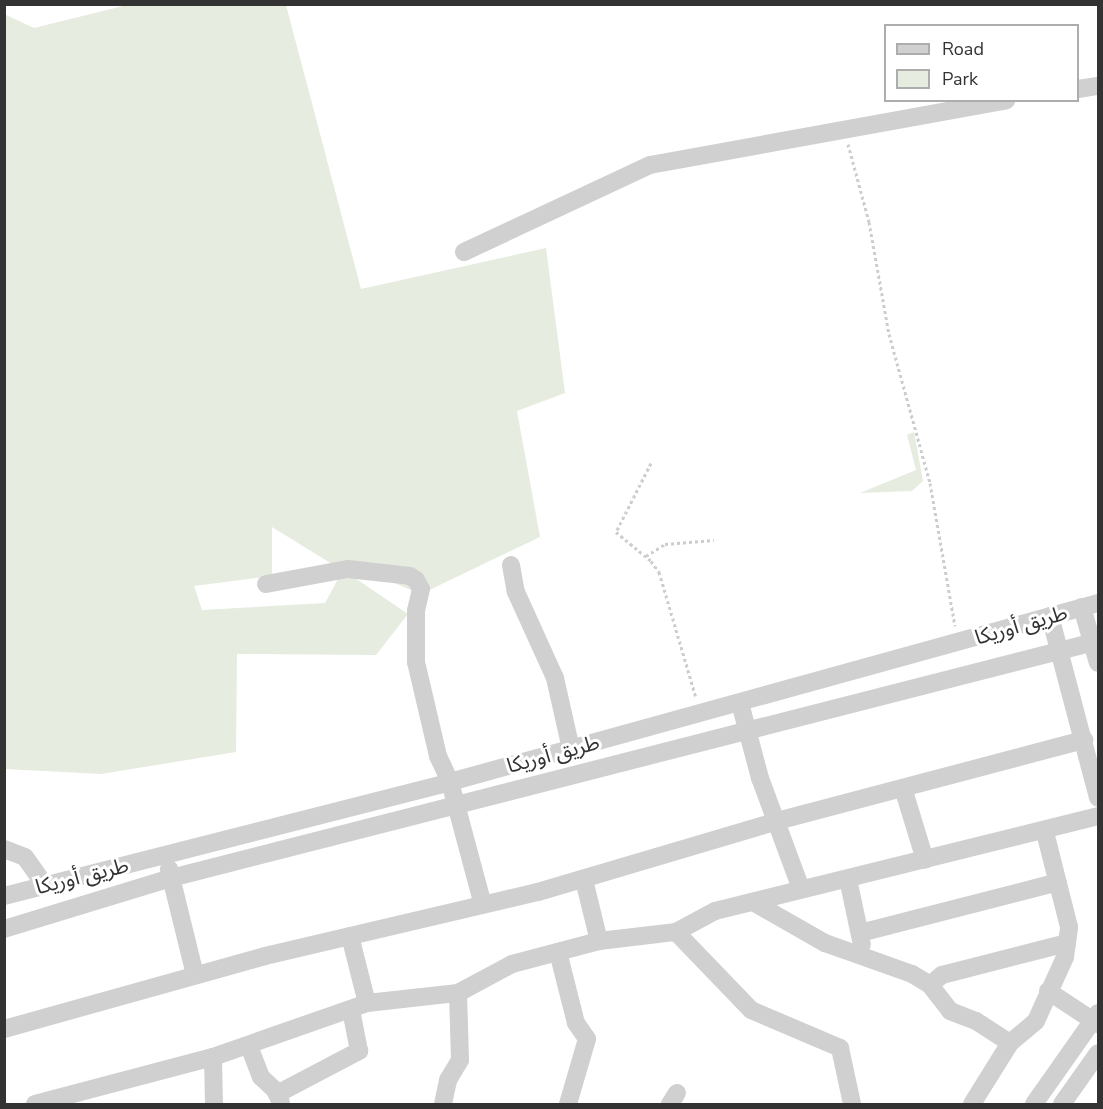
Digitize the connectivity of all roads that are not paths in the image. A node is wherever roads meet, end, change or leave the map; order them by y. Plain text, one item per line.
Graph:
1 (1098, 86) edge
2 (1079, 89) edge
3 (995, 102) edge
4 (464, 252) dead end
5 (511, 565) dead end
6 (266, 584) dead end
7 (1090, 605) edge
8 (1050, 616) junction
9 (1096, 642) edge
10 (1062, 651) junction
11 (1098, 663) edge
12 (740, 703) junction
13 (746, 729) junction
14 (1084, 740) junction
15 (571, 749) junction
16 (450, 782) junction
17 (903, 788) junction
18 (1098, 798) edge
19 (456, 807) junction
20 (1098, 816) edge
21 (777, 821) junction
22 (1045, 832) junction
23 (4, 849) edge
24 (165, 855) junction
25 (925, 860) junction
26 (171, 878) junction
27 (848, 879) junction
28 (584, 880) junction
29 (1058, 882) junction
30 (44, 884) junction
31 (801, 889) junction
32 (4, 896) edge
33 (753, 902) junction
34 (483, 905) junction
35 (4, 929) edge
36 (676, 932) junction
37 (860, 933) junction
38 (350, 936) junction
39 (599, 941) junction
40 (1067, 943) junction
41 (558, 952) junction
42 (864, 956) junction
43 (195, 975) junction
44 (930, 985) junction
45 (1048, 991) junction
46 (458, 993) junction
47 (359, 1007) junction
48 (1097, 1020) edge
49 (4, 1029) edge
50 (1010, 1042) junction
51 (249, 1046) junction
52 (1098, 1053) edge
53 (213, 1057) junction
54 (279, 1099) edge
55 (35, 1104) edge
56 (214, 1104) edge
57 (443, 1104) edge
58 (568, 1104) edge
59 (852, 1104) edge
60 (972, 1104) edge
61 (1034, 1104) edge
62 (1062, 1104) edge

1 - 2 street
3 - 4 street
5 - 15 street
6 - 16 street
7 - 8 street, طريق أوريكا
7 - 9 street
8 - 10 street
8 - 12 street, طريق أوريكا
9 - 10 street
9 - 11 street
10 - 13 street
10 - 14 street
12 - 13 street
12 - 15 street, طريق أوريكا
13 - 19 street
13 - 21 street
14 - 17 street
14 - 18 street
15 - 16 street, طريق أوريكا
16 - 19 street
16 - 24 street, طريق أوريكا
17 - 21 street
17 - 25 street
19 - 26 street
19 - 34 street
20 - 22 street
21 - 28 street
21 - 31 street
22 - 25 street
22 - 29 street
23 - 30 street
24 - 26 street
24 - 30 street, طريق أوريكا
25 - 27 street
26 - 35 street
26 - 43 street
27 - 31 street
27 - 37 street
28 - 34 street
28 - 39 street
29 - 37 street
29 - 40 street
30 - 32 street, طريق أوريكا
31 - 33 street
33 - 36 street
33 - 42 street
34 - 38 street
36 - 39 street
36 - 59 street
37 - 42 street
38 - 43 street
38 - 47 street
39 - 41 street
40 - 44 street
40 - 45 street
41 - 46 street
41 - 58 street
42 - 44 street
43 - 49 street
44 - 50 street
45 - 48 street
45 - 50 street
46 - 47 street
46 - 57 street
47 - 51 street
47 - 54 street
48 - 61 street
50 - 60 street
51 - 53 street
51 - 54 street
52 - 62 street
53 - 55 street
53 - 56 street

